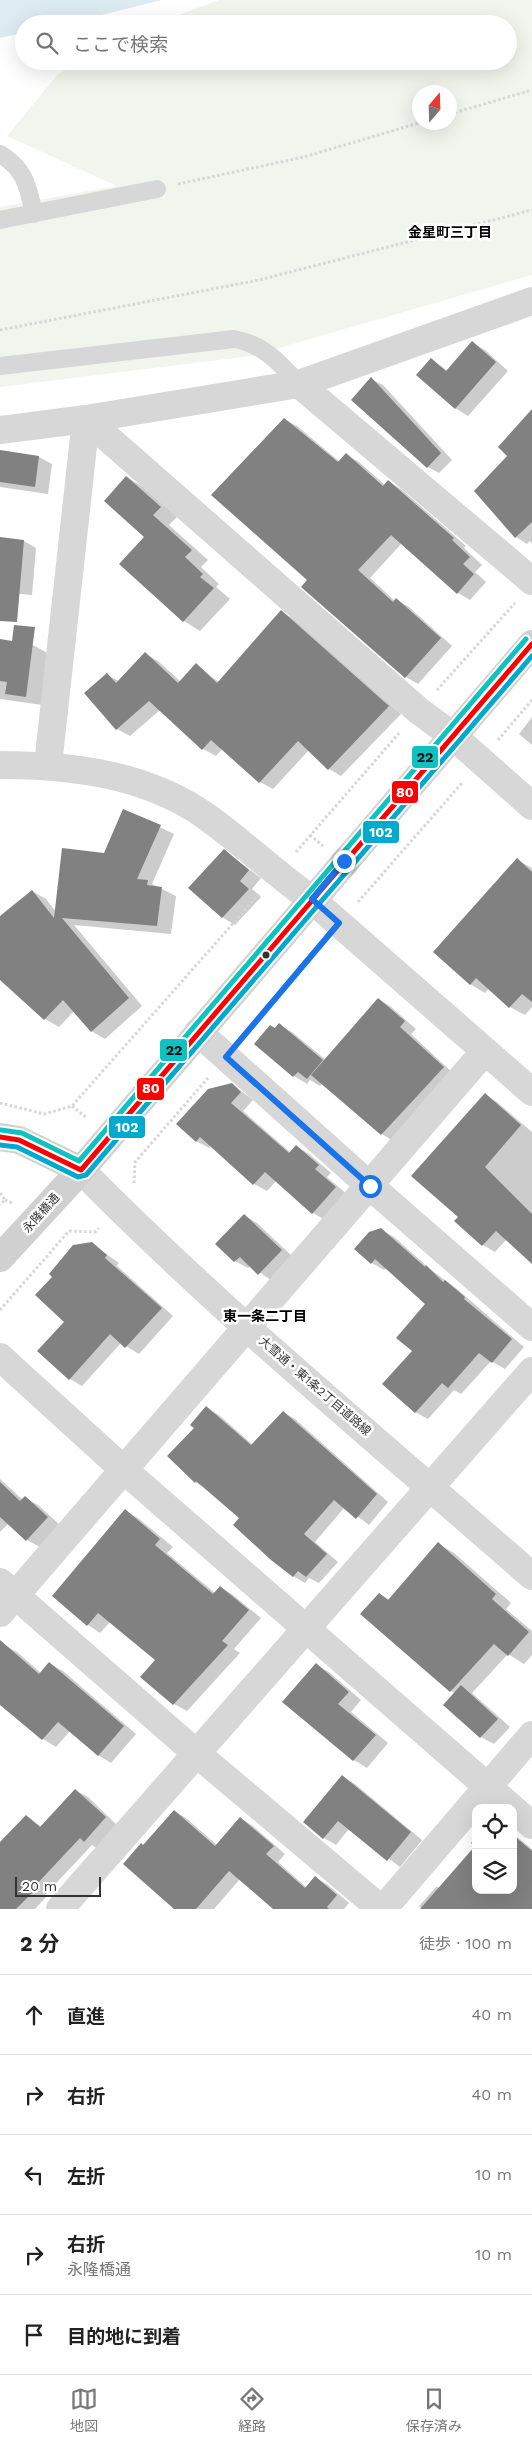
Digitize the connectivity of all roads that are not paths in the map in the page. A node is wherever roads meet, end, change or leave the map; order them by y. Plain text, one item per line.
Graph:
1 (0, 154) edge
2 (156, 189) road end
3 (34, 214) junction
4 (0, 220) edge
5 (532, 301) edge
6 (0, 366) edge
7 (299, 384) junction
8 (86, 419) junction
9 (0, 430) edge
10 (532, 581) edge
11 (532, 644) edge
12 (453, 736) junction
13 (0, 765) edge
14 (48, 765) junction
15 (532, 806) edge
16 (312, 899) junction
17 (198, 1032) junction
18 (484, 1051) junction
19 (532, 1092) edge
20 (0, 1137) edge
21 (81, 1170) junction
22 (370, 1186) junction
23 (0, 1258) edge
24 (247, 1327) junction
25 (532, 1327) edge
26 (0, 1357) edge
27 (532, 1371) edge
28 (124, 1470) junction
29 (429, 1487) junction
30 (532, 1576) edge
31 (5, 1597) edge
32 (308, 1628) junction
33 (532, 1735) edge
34 (196, 1753) junction
35 (488, 1787) junction
36 (508, 1804) edge
37 (517, 1812) edge
38 (532, 1825) edge
39 (60, 1909) edge
40 (382, 1909) edge

1 - 3 lane
2 - 3 lane
3 - 4 lane
5 - 7 street
6 - 7 lane
7 - 8 street
7 - 10 street
8 - 9 street
8 - 12 street
8 - 14 street
11 - 12 street, 永隆橋通
12 - 15 street
12 - 16 street, 永隆橋通
13 - 14 street
14 - 16 street
16 - 17 street, 永隆橋通
16 - 18 street
17 - 21 street, 永隆橋通
17 - 22 street
18 - 19 street
18 - 22 street
20 - 21 street
21 - 23 street, 永隆橋通
21 - 24 street, 大雪通・東1条2丁目道路線
22 - 24 street
22 - 25 street
24 - 28 street
24 - 29 street, 大雪通・東1条2丁目道路線
26 - 28 street
27 - 29 street
28 - 31 street
28 - 32 street
29 - 30 street, 大雪通・東1条2丁目道路線
29 - 32 street
31 - 34 street
32 - 34 street
32 - 35 street
33 - 35 street
34 - 39 street
34 - 40 street
35 - 36 street
35 - 40 street
37 - 38 street

